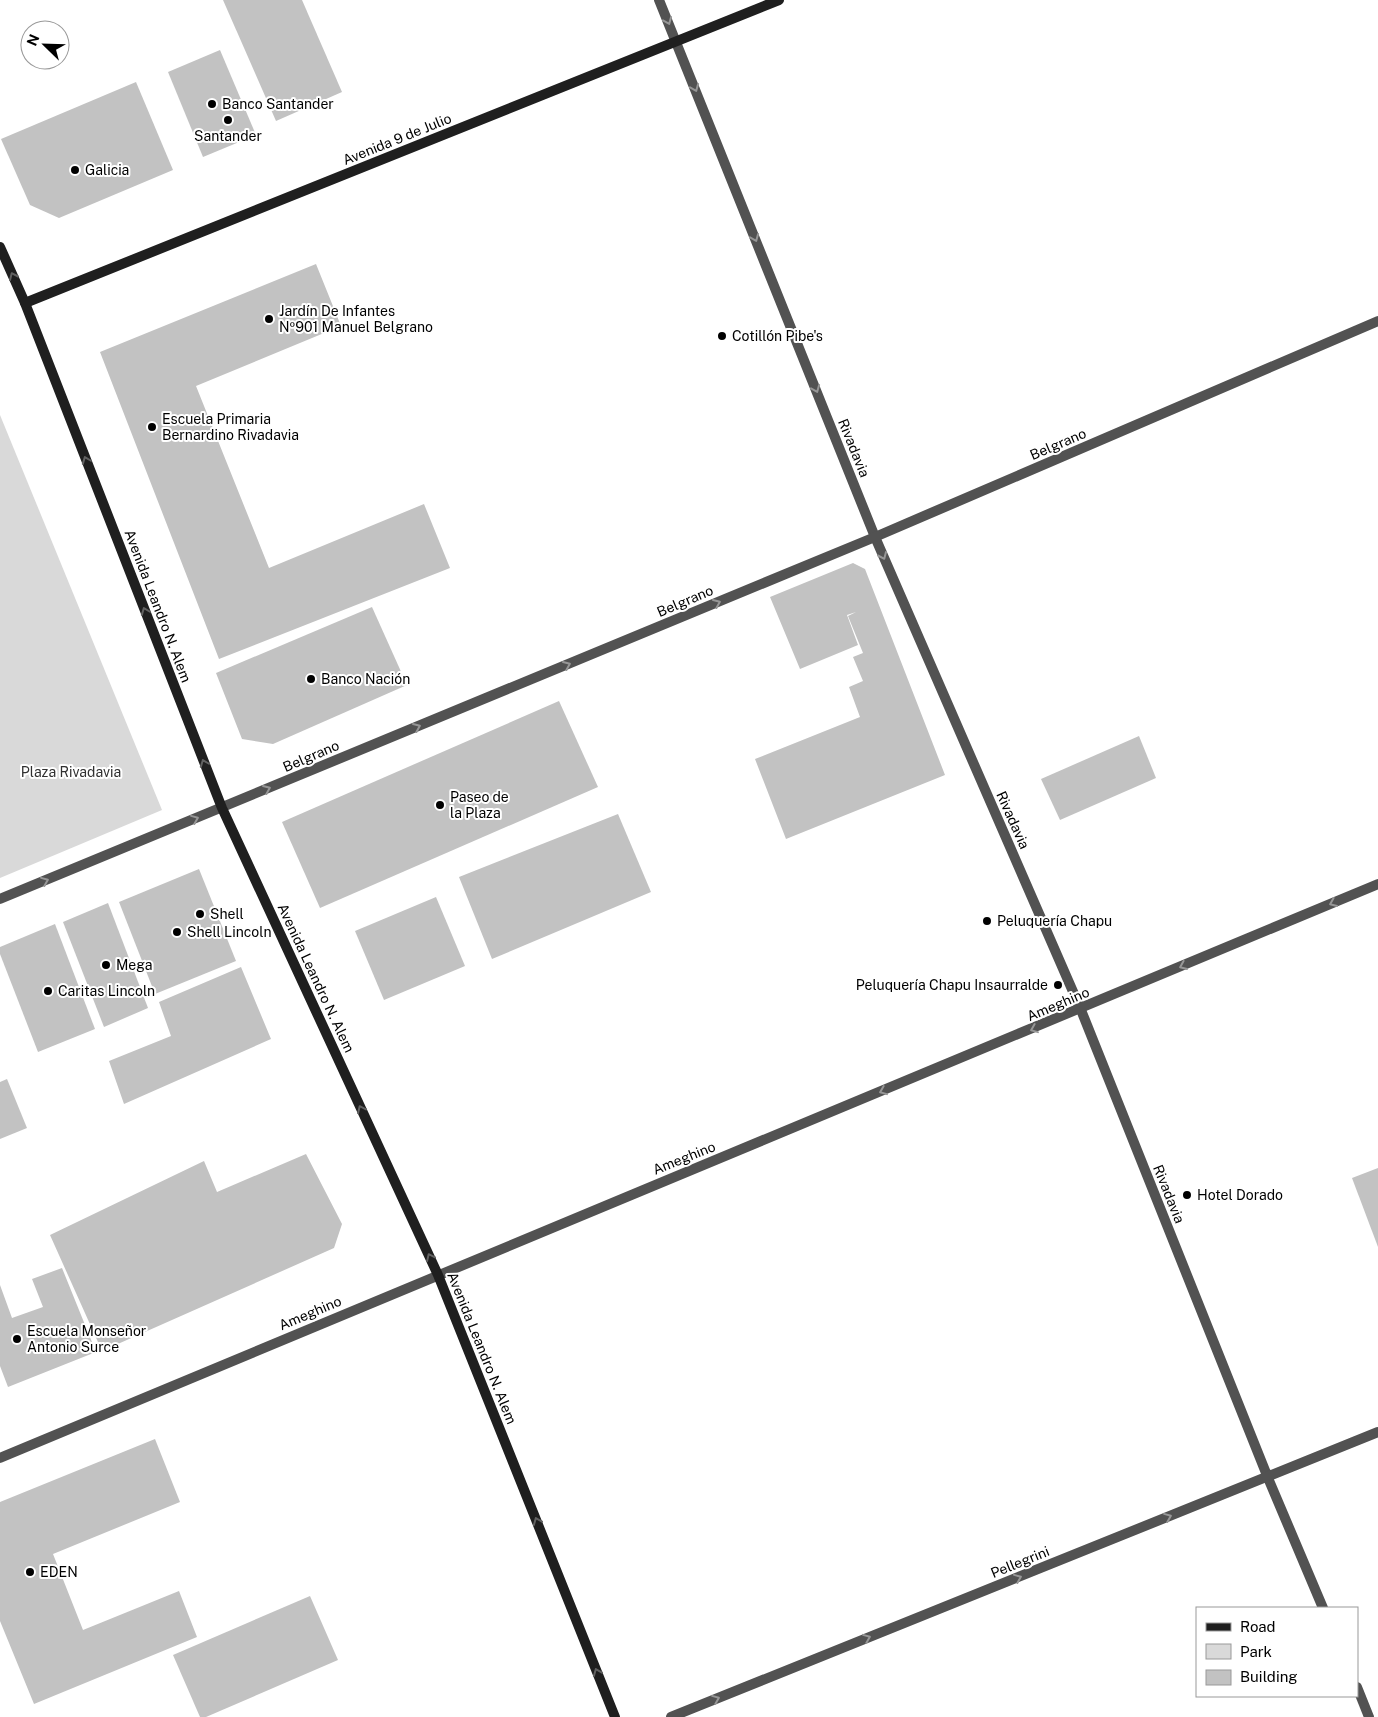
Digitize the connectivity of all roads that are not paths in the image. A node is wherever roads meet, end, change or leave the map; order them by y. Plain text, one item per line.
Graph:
1 (659, 0) edge
2 (779, 0) edge
3 (677, 42) junction
4 (0, 247) edge
5 (25, 302) junction
6 (1378, 321) edge
7 (875, 537) junction
8 (222, 808) junction
9 (1378, 884) edge
10 (0, 899) edge
11 (1081, 1010) junction
12 (438, 1274) junction
13 (1378, 1432) edge
14 (0, 1458) edge
15 (1268, 1478) junction
16 (1323, 1607) edge
17 (1358, 1690) edge
18 (615, 1717) edge
19 (671, 1717) edge
20 (1369, 1717) edge

1 -> 3 street, Rivadavia
2 - 3 main road, Avenida 9 de Julio
3 - 5 main road, Avenida 9 de Julio
3 -> 7 street, Rivadavia
5 -> 4 main road, Avenida Leandro N. Alem
8 -> 5 main road, Avenida Leandro N. Alem
6 - 7 street, Belgrano
8 -> 7 street, Belgrano
7 -> 11 street, Rivadavia
10 -> 8 street, Belgrano
12 -> 8 main road, Avenida Leandro N. Alem
9 -> 11 street, Ameghino
11 -> 12 street, Ameghino
11 - 15 street, Rivadavia
12 - 14 street, Ameghino
18 -> 12 main road, Avenida Leandro N. Alem
13 - 15 street, Pellegrini
15 - 16 street, Rivadavia
19 -> 15 street, Pellegrini
17 - 20 street

